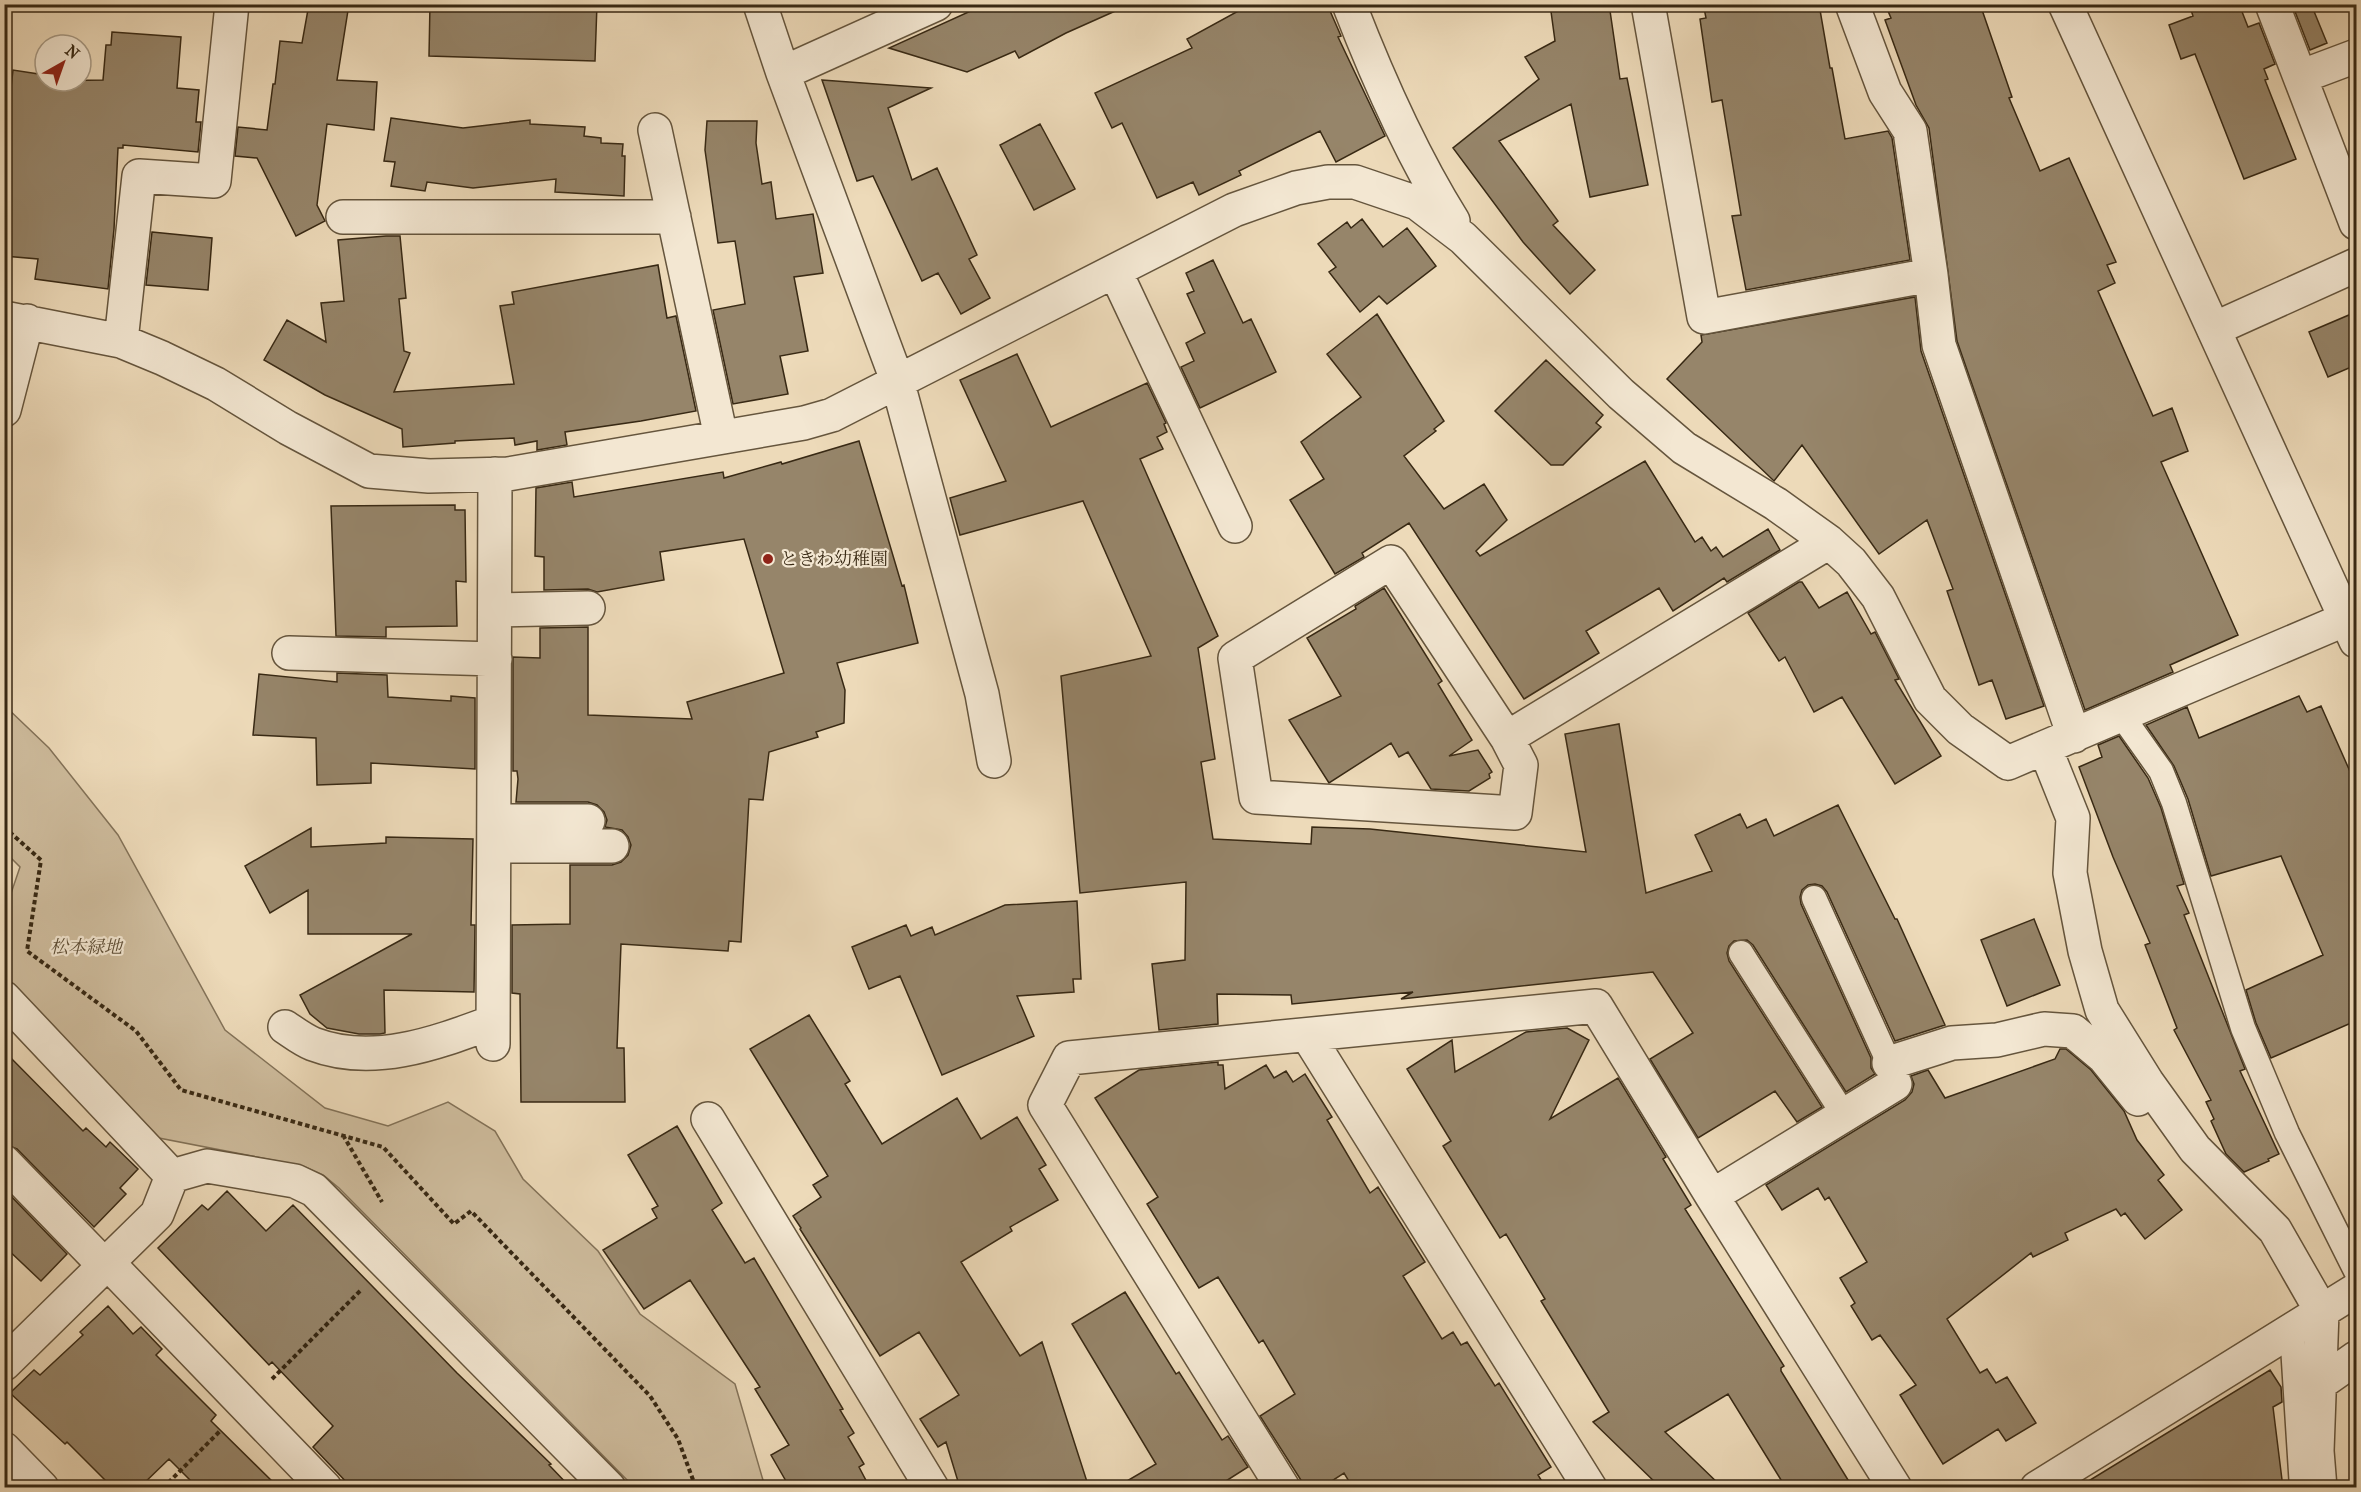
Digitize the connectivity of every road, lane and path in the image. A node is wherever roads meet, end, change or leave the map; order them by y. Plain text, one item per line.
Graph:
1 (232, 4) edge
2 (760, 4) edge
3 (936, 4) edge
4 (1349, 4) edge
5 (1648, 4) edge
6 (1852, 4) edge
7 (2065, 4) edge
8 (2272, 4) edge
9 (2356, 56) edge
10 (783, 73) junction
11 (2300, 77) junction
12 (656, 130) dead end
13 (343, 217) dead end
14 (674, 217) junction
15 (2356, 223) edge
16 (1463, 238) junction
17 (2356, 265) edge
18 (1114, 271) junction
19 (1931, 275) junction
20 (16, 320) edge
21 (2214, 328) junction
22 (121, 341) junction
23 (897, 380) junction
24 (4, 410) edge
25 (721, 437) junction
26 (495, 474) junction
27 (1234, 526) dead end
28 (1829, 542) junction
29 (588, 608) dead end
30 (495, 610) junction
31 (2350, 614) edge
32 (289, 653) dead end
33 (495, 659) junction
34 (2122, 716) junction
35 (1507, 738) junction
36 (2060, 742) junction
37 (994, 761) dead end
38 (588, 821) dead end
39 (4, 827) edge
40 (494, 833) junction
41 (612, 846) dead end
42 (1814, 898) dead end
43 (1741, 953) dead end
44 (4, 998) edge
45 (285, 1027) dead end
46 (1308, 1035) junction
47 (1892, 1073) junction
48 (1844, 1115) junction
49 (708, 1119) dead end
50 (343, 1135) junction
51 (4, 1162) edge
52 (172, 1176) junction
53 (1712, 1196) junction
54 (383, 1204) dead end
55 (106, 1263) junction
56 (388, 1264) junction
57 (2356, 1271) edge
58 (2356, 1290) edge
59 (2307, 1321) junction
60 (11, 1346) edge
61 (2356, 1358) edge
62 (2319, 1384) junction
63 (246, 1405) junction
64 (4, 1449) edge
65 (42, 1488) edge
66 (163, 1488) edge
67 (325, 1488) edge
68 (609, 1488) edge
69 (696, 1488) edge
70 (932, 1488) edge
71 (1283, 1488) edge
72 (1590, 1488) edge
73 (1894, 1488) edge
74 (2037, 1488) edge
75 (2302, 1488) edge
76 (2320, 1488) edge

1 - 22 street
2 - 10 street
3 - 10 street
4 - 16 street
5 - 19 street
6 - 19 street
7 - 21 street
8 - 11 street
9 - 11 street
10 - 23 street
11 - 15 street
12 - 14 street
13 - 14 street
14 - 25 street
16 - 18 street
16 - 28 street
17 - 21 street
18 - 23 street
18 - 27 street
19 - 36 street
20 - 22 street
20 - 24 street
21 - 31 street
22 - 26 street
23 - 25 street
23 - 37 street
25 - 26 street
26 - 30 street
28 - 35 street
28 - 36 street
29 - 30 street
30 - 33 street
31 - 34 street
32 - 33 street
33 - 40 street
34 - 36 street
34 - 57 lane
35 - 35 street
36 - 59 street
38 - 40 street
39 - 50 path
40 - 41 street
40 - 45 street
42 - 47 lane
43 - 48 lane
44 - 52 street
46 - 53 street
46 - 71 street
46 - 72 street
47 - 48 street
47 - 59 street
48 - 53 street
49 - 70 street
50 - 54 path
50 - 69 path
51 - 55 street
52 - 55 street
52 - 56 street
53 - 73 street
55 - 60 street
55 - 63 street
56 - 63 path
56 - 68 street
58 - 59 street
59 - 62 street
59 - 74 street
59 - 75 lane
61 - 62 street
62 - 76 street
63 - 66 path
63 - 67 street
64 - 65 street

